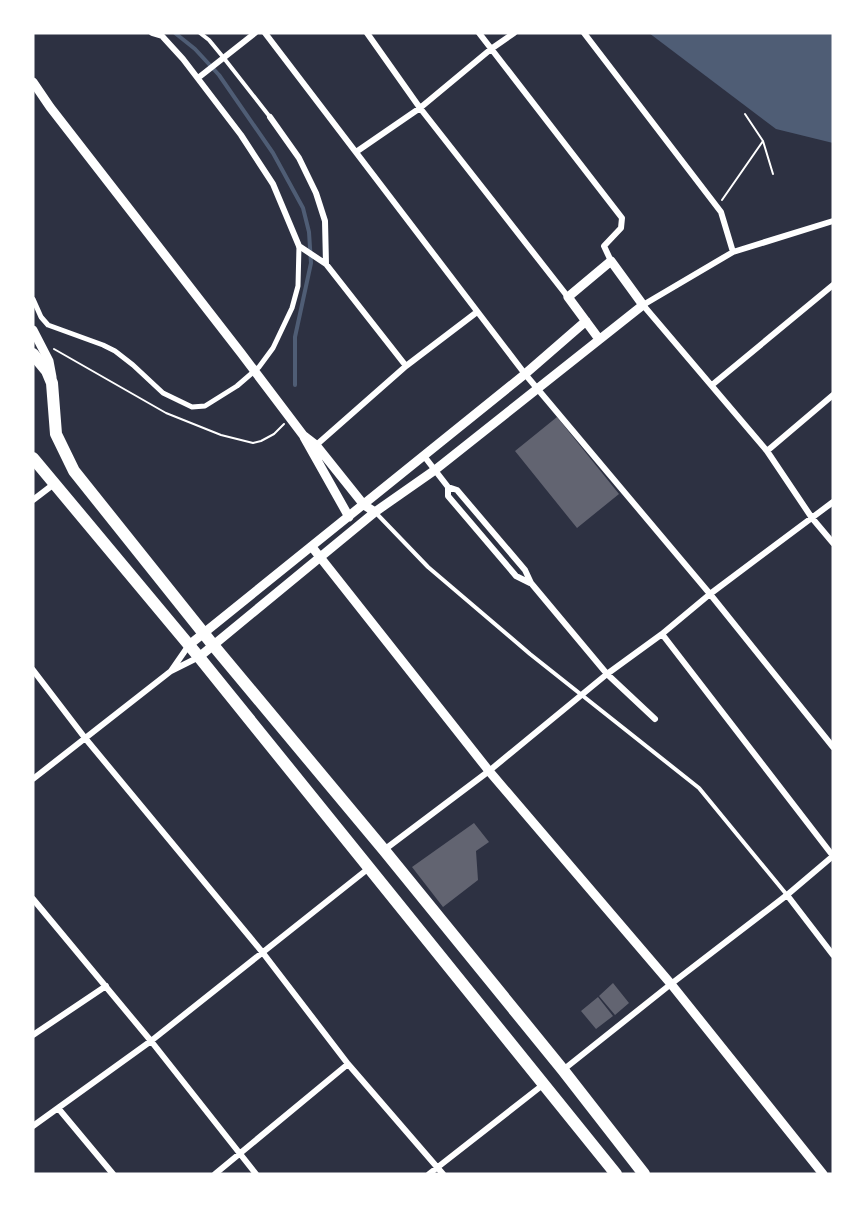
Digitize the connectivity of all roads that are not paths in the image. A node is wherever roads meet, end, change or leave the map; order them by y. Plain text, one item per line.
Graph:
1 (152, 33) edge
2 (200, 33) edge
3 (255, 33) edge
4 (265, 33) edge
5 (367, 33) edge
6 (479, 33) edge
7 (514, 33) edge
8 (584, 33) edge
9 (491, 49) junction
10 (224, 57) junction
11 (198, 78) junction
12 (33, 82) edge
13 (420, 108) junction
14 (270, 117) joint
15 (356, 152) junction
16 (833, 221) edge
17 (299, 246) junction
18 (733, 252) junction
19 (610, 261) junction
20 (326, 264) junction
21 (833, 285) edge
22 (568, 297) junction
23 (33, 299) edge
24 (643, 305) junction
25 (477, 312) junction
26 (586, 321) junction
27 (33, 330) edge
28 (599, 339) junction
29 (33, 354) edge
30 (406, 366) junction
31 (525, 374) junction
32 (52, 383) junction
33 (712, 385) junction
34 (539, 388) junction
35 (833, 395) edge
36 (313, 448) junction
37 (767, 451) junction
38 (424, 456) junction
39 (33, 458) edge
40 (435, 470) junction
41 (54, 484) junction
42 (448, 487) junction
43 (33, 500) edge
44 (833, 502) edge
45 (364, 505) junction
46 (375, 512) junction
47 (349, 517) junction
48 (812, 518) junction
49 (833, 543) edge
50 (312, 547) junction
51 (320, 557) junction
52 (531, 584) junction
53 (710, 594) junction
54 (204, 633) junction
55 (662, 634) junction
56 (189, 645) junction
57 (213, 645) junction
58 (199, 657) junction
59 (33, 670) edge
60 (171, 671) junction
61 (607, 674) junction
62 (583, 694) junction
63 (655, 719) dead end
64 (85, 738) junction
65 (833, 747) edge
66 (489, 771) junction
67 (33, 778) edge
68 (384, 850) junction
69 (833, 856) edge
70 (370, 867) junction
71 (787, 895) junction
72 (33, 899) edge
73 (263, 953) junction
74 (833, 955) edge
75 (671, 984) junction
76 (106, 986) junction
77 (33, 1035) edge
78 (151, 1041) junction
79 (348, 1064) junction
80 (563, 1070) junction
81 (544, 1084) junction
82 (58, 1108) junction
83 (33, 1126) edge
84 (240, 1155) junction
85 (437, 1166) junction
86 (111, 1172) edge
87 (103, 1174) edge
88 (215, 1174) edge
89 (256, 1174) edge
90 (429, 1174) edge
91 (443, 1174) edge
92 (616, 1174) edge
93 (644, 1174) edge
94 (823, 1174) edge

1 - 11 street
2 - 10 lane
3 - 10 street
4 - 15 street
5 - 13 street
6 - 9 street
7 - 9 street
8 - 18 street
9 - 13 street
9 - 19 street
10 - 11 street
10 - 14 lane
11 - 17 street
12 - 36 street
13 - 15 street
13 - 22 street
14 - 20 street
15 - 25 street
16 - 18 street
17 - 20 street
17 - 23 street
18 - 24 street
19 - 22 street
19 - 24 street
20 - 30 street
21 - 33 street
22 - 26 street
24 - 28 street
24 - 33 street
25 - 30 street
25 - 31 street
26 - 28 street
26 - 31 street
27 - 32 street
28 - 34 street
29 - 32 main road
30 - 36 street
31 - 34 street
31 - 38 street
32 - 54 main road
33 - 37 street
34 - 40 street
34 - 53 street
35 - 37 street
36 - 45 street
36 - 47 street
37 - 48 street
38 - 40 street
38 - 45 street
39 - 41 main road
40 - 42 street
40 - 46 street
41 - 43 street
41 - 56 main road
42 - 52 street
42 - 52 street
44 - 48 street
45 - 46 street
45 - 47 street
46 - 51 street
46 - 62 lane
47 - 50 street
48 - 49 street
48 - 53 street
50 - 51 street
50 - 54 street
51 - 57 street
51 - 66 street
52 - 61 street
53 - 55 street
53 - 65 street
54 - 56 street
54 - 57 main road
55 - 61 street
55 - 69 street
56 - 58 main road
56 - 60 street
57 - 58 street
57 - 68 main road
58 - 60 street
58 - 70 main road
59 - 64 street
60 - 64 street
61 - 62 street
61 - 63 street
62 - 66 street
62 - 71 lane
64 - 67 street
64 - 73 street
66 - 68 street
66 - 75 street
68 - 80 main road
69 - 71 street
70 - 73 street
70 - 81 main road
71 - 74 street
71 - 75 street
72 - 76 street
73 - 78 street
73 - 79 street
75 - 80 street
75 - 94 street
76 - 77 street
76 - 78 street
78 - 82 street
78 - 84 street
79 - 84 street
79 - 85 street
80 - 93 main road
81 - 85 street
81 - 92 main road
82 - 83 street
82 - 86 street
84 - 88 street
84 - 89 street
85 - 90 street
85 - 91 street
86 - 87 street

